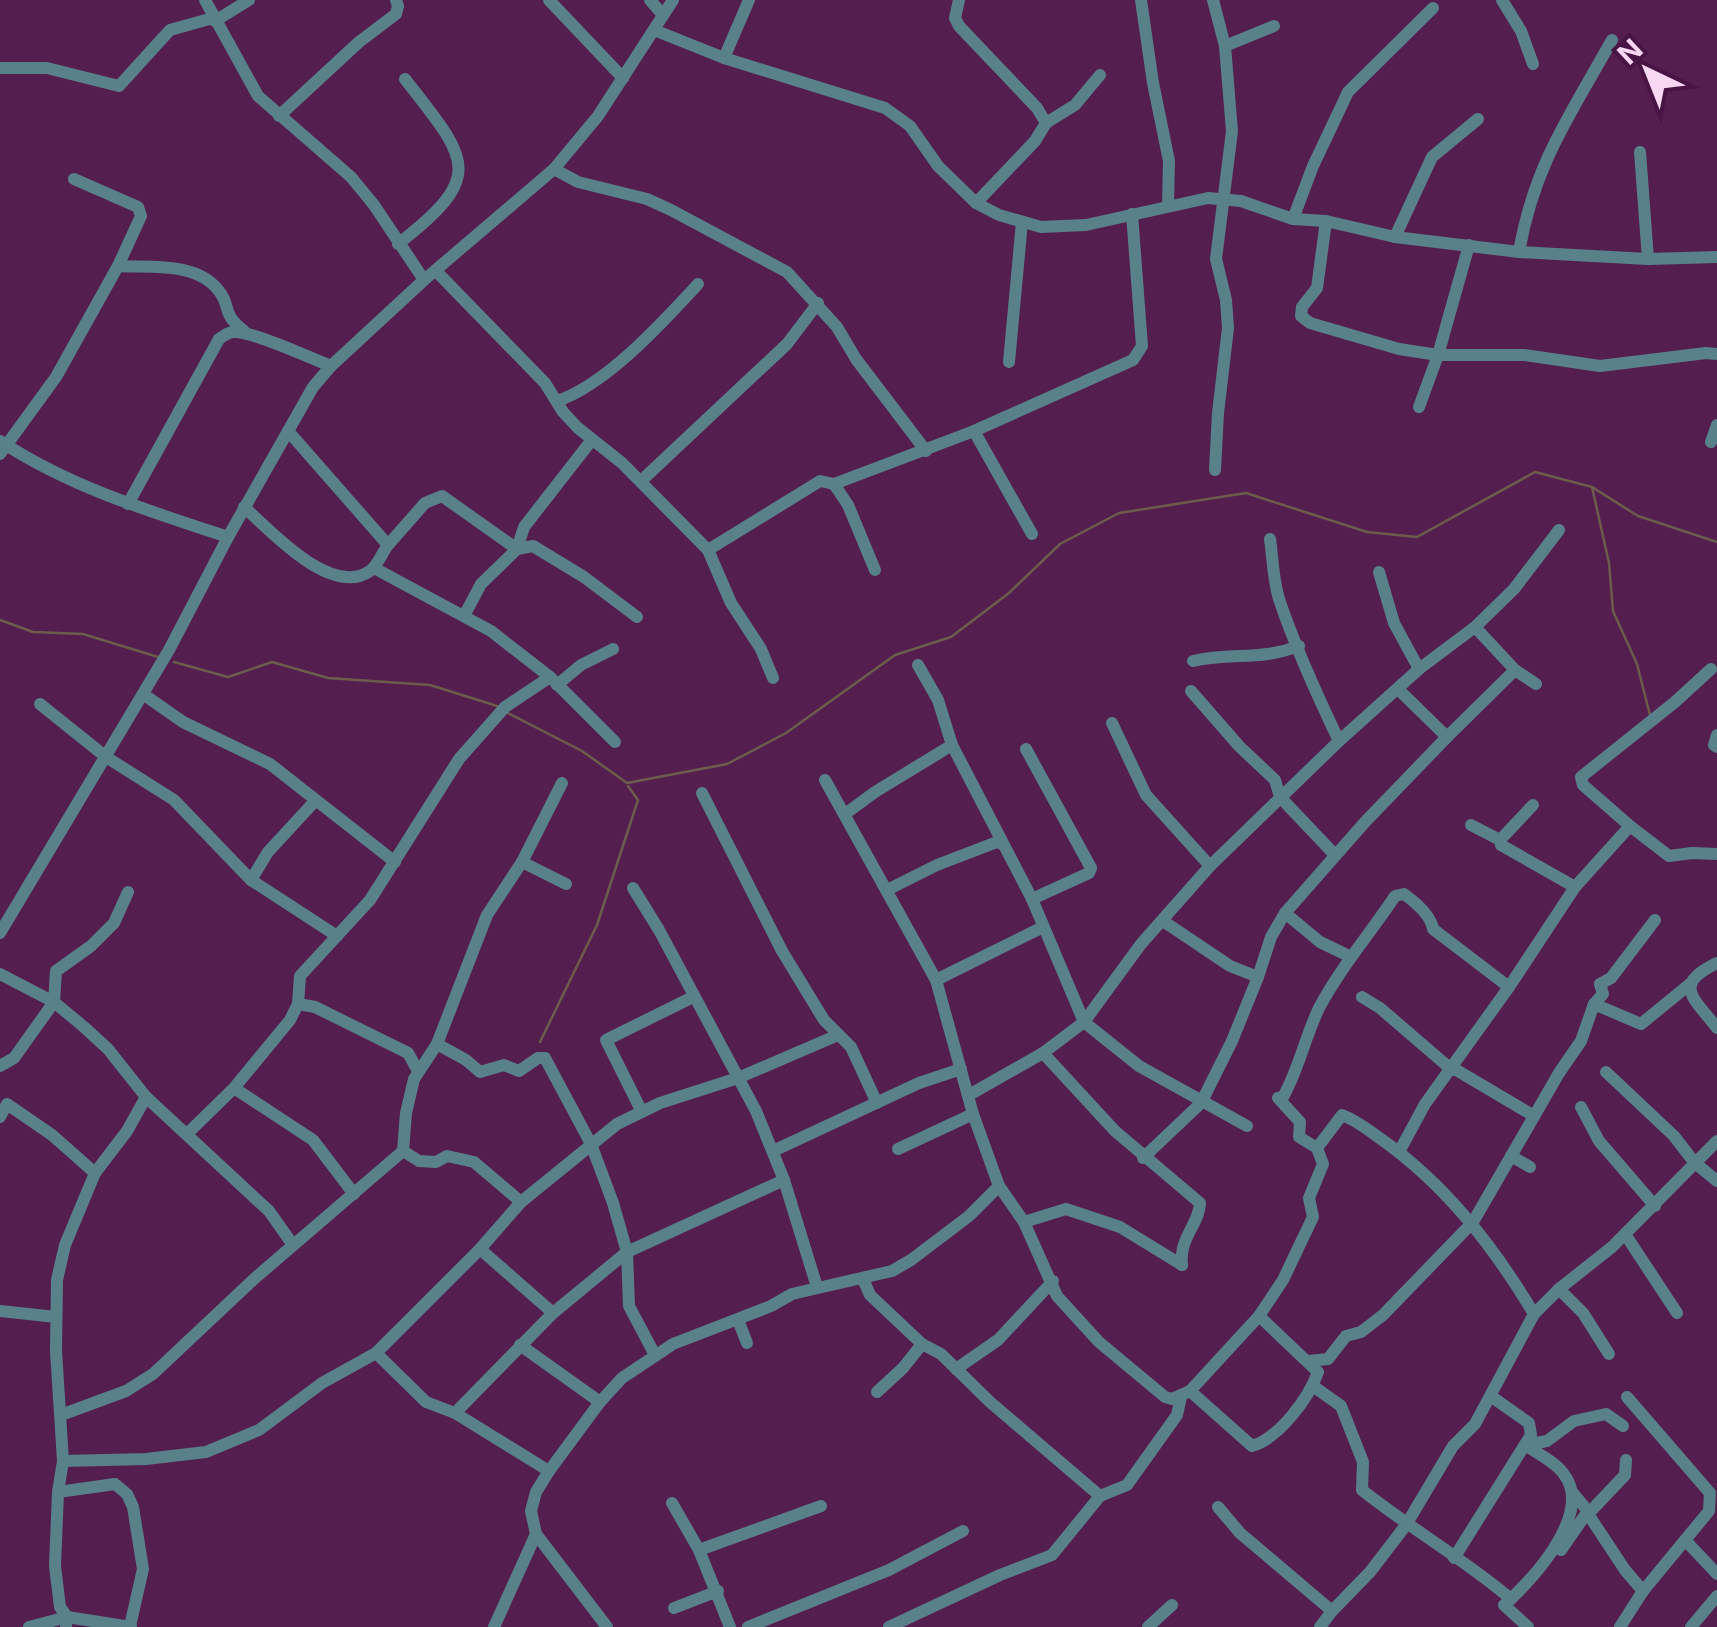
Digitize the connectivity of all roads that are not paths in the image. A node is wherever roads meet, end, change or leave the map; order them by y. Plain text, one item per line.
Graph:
1 (205, 0) edge
2 (250, 0) edge
3 (396, 0) edge
4 (549, 0) edge
5 (650, 0) edge
6 (673, 0) edge
7 (749, 0) edge
8 (959, 0) edge
9 (1141, 0) edge
10 (1213, 0) edge
11 (1502, 0) edge
12 (1433, 8) dead end
13 (663, 14) junction
14 (214, 20) junction
15 (1274, 26) dead end
16 (654, 30) junction
17 (1612, 40) dead end
18 (1226, 46) junction
19 (724, 58) junction
20 (1534, 64) dead end
21 (0, 68) edge
22 (1100, 75) dead end
23 (623, 78) junction
24 (405, 80) dead end
25 (279, 116) junction
26 (1478, 119) dead end
27 (1046, 123) junction
28 (1640, 152) dead end
29 (554, 170) junction
30 (74, 179) dead end
31 (1224, 200) junction
32 (976, 203) junction
33 (1168, 206) junction
34 (1132, 214) junction
35 (1293, 219) junction
36 (1326, 221) junction
37 (1022, 222) junction
38 (1394, 237) junction
39 (398, 244) junction
40 (1469, 244) junction
41 (1518, 252) junction
42 (1717, 257) edge
43 (1648, 259) junction
44 (118, 266) junction
45 (430, 275) junction
46 (698, 284) dead end
47 (818, 302) junction
48 (249, 336) junction
49 (1717, 354) edge
50 (1438, 355) junction
51 (1009, 362) dead end
52 (331, 366) junction
53 (558, 401) junction
54 (1418, 408) dead end
55 (1717, 425) edge
56 (288, 431) junction
57 (974, 431) junction
58 (591, 440) junction
59 (1711, 442) dead end
60 (2, 446) edge
61 (926, 451) junction
62 (1216, 470) dead end
63 (640, 480) junction
64 (834, 484) junction
65 (128, 504) junction
66 (244, 507) junction
67 (524, 527) junction
68 (1559, 530) dead end
69 (1032, 534) dead end
70 (228, 537) junction
71 (1270, 539) dead end
72 (388, 545) junction
73 (533, 546) junction
74 (517, 550) junction
75 (708, 550) junction
76 (374, 568) junction
77 (875, 570) dead end
78 (1379, 572) dead end
79 (464, 616) junction
80 (638, 616) dead end
81 (1475, 627) junction
82 (1298, 646) junction
83 (614, 649) dead end
84 (1192, 661) dead end
85 (918, 665) dead end
86 (1419, 669) junction
87 (1711, 669) dead end
88 (1515, 670) junction
89 (774, 678) dead end
90 (554, 681) junction
91 (1536, 684) dead end
92 (1398, 689) junction
93 (1191, 691) dead end
94 (143, 694) junction
95 (40, 704) dead end
96 (1112, 723) dead end
97 (1717, 735) edge
98 (1448, 737) junction
99 (1338, 740) junction
100 (614, 742) dead end
101 (952, 745) junction
102 (1717, 747) edge
103 (1026, 749) dead end
104 (106, 758) junction
105 (825, 780) dead end
106 (562, 783) dead end
107 (702, 793) dead end
108 (1280, 797) junction
109 (315, 801) junction
110 (1533, 805) dead end
111 (846, 814) junction
112 (1471, 825) dead end
113 (1630, 826) junction
114 (1500, 840) junction
115 (1002, 844) junction
116 (1717, 854) edge
117 (1335, 856) junction
118 (395, 862) junction
119 (522, 862) junction
120 (1210, 866) junction
121 (251, 880) junction
122 (566, 884) dead end
123 (1575, 887) junction
124 (632, 888) dead end
125 (889, 889) junction
126 (128, 892) dead end
127 (1032, 899) junction
128 (1284, 914) junction
129 (1656, 920) dead end
130 (1163, 921) junction
131 (1043, 927) junction
132 (0, 933) edge
133 (337, 936) junction
134 (1351, 956) junction
135 (1717, 962) edge
136 (0, 974) edge
137 (1258, 977) junction
138 (936, 980) junction
139 (1690, 984) junction
140 (1510, 987) junction
141 (1362, 996) dead end
142 (693, 997) junction
143 (54, 1002) junction
144 (298, 1004) junction
145 (1594, 1004) junction
146 (1084, 1022) junction
147 (1717, 1028) edge
148 (838, 1035) junction
149 (436, 1044) junction
150 (1043, 1053) junction
151 (0, 1066) edge
152 (961, 1068) junction
153 (1452, 1069) junction
154 (418, 1071) junction
155 (1606, 1072) dead end
156 (738, 1078) junction
157 (234, 1088) junction
158 (969, 1095) junction
159 (146, 1097) junction
160 (878, 1103) junction
161 (1201, 1103) junction
162 (1581, 1107) dead end
163 (642, 1112) junction
164 (974, 1114) junction
165 (1534, 1116) junction
166 (0, 1117) edge
167 (1247, 1126) dead end
168 (188, 1133) junction
169 (1717, 1140) edge
170 (591, 1144) junction
171 (1317, 1148) junction
172 (773, 1150) junction
173 (898, 1150) dead end
174 (404, 1151) junction
175 (1399, 1152) junction
176 (1512, 1156) junction
177 (1142, 1158) junction
178 (1694, 1162) junction
179 (1530, 1167) dead end
180 (95, 1173) junction
181 (784, 1180) junction
182 (1717, 1181) edge
183 (999, 1186) junction
184 (354, 1194) junction
185 (521, 1202) junction
186 (1655, 1206) junction
187 (1024, 1222) junction
188 (1473, 1222) junction
189 (1625, 1234) junction
190 (293, 1244) junction
191 (480, 1248) junction
192 (627, 1252) junction
193 (862, 1279) junction
194 (1053, 1281) junction
195 (817, 1286) junction
196 (1559, 1288) junction
197 (0, 1312) edge
198 (1677, 1312) dead end
199 (554, 1313) junction
200 (1534, 1314) junction
201 (1259, 1316) junction
202 (56, 1318) junction
203 (738, 1320) junction
204 (748, 1343) dead end
205 (922, 1344) junction
206 (520, 1345) junction
207 (376, 1353) junction
208 (1609, 1354) dead end
209 (655, 1355) junction
210 (1308, 1361) junction
211 (956, 1369) junction
212 (1313, 1386) junction
213 (876, 1392) dead end
214 (1186, 1394) junction
215 (1492, 1397) junction
216 (1628, 1397) dead end
217 (600, 1402) junction
218 (455, 1413) junction
219 (61, 1415) junction
220 (1623, 1426) dead end
221 (1525, 1445) junction
222 (1626, 1460) dead end
223 (63, 1462) junction
224 (549, 1471) junction
225 (58, 1492) junction
226 (1572, 1492) junction
227 (1100, 1496) junction
228 (672, 1503) dead end
229 (822, 1506) dead end
230 (1218, 1507) dead end
231 (1588, 1514) junction
232 (1406, 1525) junction
233 (963, 1532) dead end
234 (536, 1534) junction
235 (1685, 1540) junction
236 (699, 1550) junction
237 (1454, 1558) junction
238 (1545, 1562) junction
239 (1717, 1574) edge
240 (718, 1591) junction
241 (1643, 1591) junction
242 (1717, 1596) edge
243 (1511, 1599) junction
244 (1172, 1605) dead end
245 (674, 1608) dead end
246 (1332, 1610) junction
247 (66, 1622) edge
248 (29, 1627) edge
249 (130, 1627) edge
250 (494, 1627) edge
251 (607, 1627) edge
252 (730, 1627) edge
253 (748, 1627) edge
254 (889, 1627) edge
255 (1148, 1627) edge
256 (1320, 1627) edge
257 (1528, 1627) edge
258 (1620, 1627) edge
259 (1691, 1627) edge

1 - 14 street
2 - 14 street
3 - 25 street
4 - 23 street
5 - 13 street
6 - 13 street
7 - 19 street
8 - 27 street
9 - 33 street
10 - 18 street
11 - 20 street
12 - 35 street
13 - 16 street
14 - 21 street
14 - 25 street
15 - 18 street
16 - 19 street
16 - 23 street
17 - 41 street
18 - 31 street
19 - 32 street
22 - 27 street
23 - 29 street
24 - 39 street
25 - 39 street
26 - 38 street
27 - 32 street
28 - 43 street
29 - 45 street
29 - 47 street
30 - 44 street
31 - 33 street
31 - 35 street
31 - 62 street
32 - 37 street
33 - 34 street
34 - 37 street
34 - 57 street
35 - 36 street
36 - 38 street
36 - 50 street
37 - 51 street
38 - 40 street
39 - 45 street
40 - 41 street
40 - 50 street
41 - 43 street
42 - 43 street
44 - 48 street
44 - 60 street
45 - 52 street
45 - 53 street
46 - 53 street
47 - 61 street
47 - 63 street
48 - 52 street
48 - 65 street
49 - 50 street
50 - 54 street
52 - 56 street
53 - 58 street
55 - 59 street
56 - 66 street
56 - 72 street
57 - 61 street
57 - 69 street
58 - 63 street
58 - 67 street
60 - 65 street
61 - 64 street
63 - 75 street
64 - 75 street
64 - 77 street
65 - 70 street
66 - 70 street
66 - 76 street
67 - 73 street
67 - 74 street
68 - 81 street
70 - 94 street
71 - 82 street
72 - 74 street
72 - 76 street
73 - 74 street
73 - 80 street
74 - 79 street
75 - 89 street
76 - 79 street
78 - 86 street
79 - 90 street
81 - 86 street
81 - 88 street
82 - 84 street
82 - 99 street
83 - 90 street
85 - 101 street
86 - 92 street
87 - 113 street
88 - 91 street
88 - 98 street
90 - 100 street
90 - 118 street
92 - 98 street
92 - 99 street
93 - 108 street
94 - 104 street
94 - 109 street
95 - 104 street
96 - 120 street
97 - 102 street
98 - 117 street
99 - 108 street
101 - 111 street
101 - 115 street
103 - 127 street
104 - 121 street
104 - 132 street
105 - 111 street
106 - 119 street
107 - 148 street
108 - 117 street
108 - 120 street
109 - 118 street
109 - 121 street
110 - 114 street
111 - 125 street
112 - 114 street
113 - 116 street
113 - 123 street
114 - 123 street
115 - 125 street
115 - 127 street
117 - 128 street
118 - 133 street
119 - 122 street
119 - 149 street
120 - 130 street
121 - 133 street
123 - 140 street
124 - 142 street
125 - 138 street
126 - 143 street
127 - 131 street
128 - 134 street
128 - 137 street
129 - 145 street
130 - 137 street
130 - 146 street
131 - 138 street
131 - 146 street
133 - 144 street
134 - 140 street
134 - 171 street
135 - 139 street
136 - 143 street
137 - 161 street
138 - 152 street
139 - 145 street
139 - 147 street
140 - 153 street
141 - 153 street
142 - 156 street
142 - 163 street
143 - 151 street
143 - 159 street
144 - 154 street
144 - 157 street
145 - 165 street
146 - 150 street
146 - 161 street
148 - 156 street
148 - 160 street
149 - 154 street
149 - 170 street
150 - 158 street
150 - 177 street
152 - 158 street
152 - 160 street
153 - 165 street
153 - 175 street
154 - 174 street
155 - 178 street
156 - 163 street
156 - 172 street
157 - 168 street
157 - 184 street
158 - 164 street
159 - 168 street
159 - 180 street
160 - 172 street
161 - 167 street
161 - 177 street
162 - 186 street
163 - 170 street
164 - 173 street
164 - 183 street
165 - 176 street
166 - 180 street
168 - 190 street
169 - 178 street
170 - 185 street
170 - 192 street
171 - 175 street
171 - 201 street
172 - 181 street
174 - 184 street
174 - 185 street
175 - 188 street
176 - 179 street
176 - 188 street
177 - 187 street
178 - 182 street
178 - 186 street
180 - 202 street
181 - 192 street
181 - 195 street
183 - 187 street
183 - 193 street
184 - 190 street
185 - 191 street
186 - 189 street
187 - 194 street
188 - 200 street
188 - 210 street
189 - 196 street
189 - 198 street
190 - 219 street
191 - 199 street
191 - 207 street
192 - 199 street
192 - 209 street
193 - 195 street
193 - 205 street
194 - 211 street
194 - 214 street
195 - 203 street
196 - 200 street
196 - 208 street
197 - 202 street
199 - 206 street
200 - 215 street
201 - 210 street
201 - 214 street
202 - 219 street
203 - 204 street
203 - 209 street
205 - 211 street
205 - 213 street
206 - 217 street
206 - 218 street
207 - 218 street
207 - 223 street
209 - 217 street
210 - 212 street
211 - 227 street
212 - 214 street
212 - 232 street
214 - 227 street
215 - 221 street
215 - 232 street
216 - 235 street
217 - 224 street
218 - 224 street
219 - 223 street
220 - 221 street
221 - 226 street
221 - 237 street
222 - 231 street
223 - 225 street
224 - 234 street
225 - 247 street
225 - 249 street
226 - 231 street
226 - 238 street
227 - 254 street
228 - 236 street
229 - 236 street
230 - 246 street
231 - 238 street
231 - 241 street
232 - 237 street
232 - 246 street
233 - 253 street
234 - 250 street
234 - 251 street
235 - 239 street
235 - 241 street
236 - 240 street
237 - 243 street
238 - 243 street
240 - 245 street
240 - 252 street
241 - 258 street
242 - 259 street
243 - 257 street
244 - 255 street
246 - 256 street
247 - 248 street
247 - 249 street

